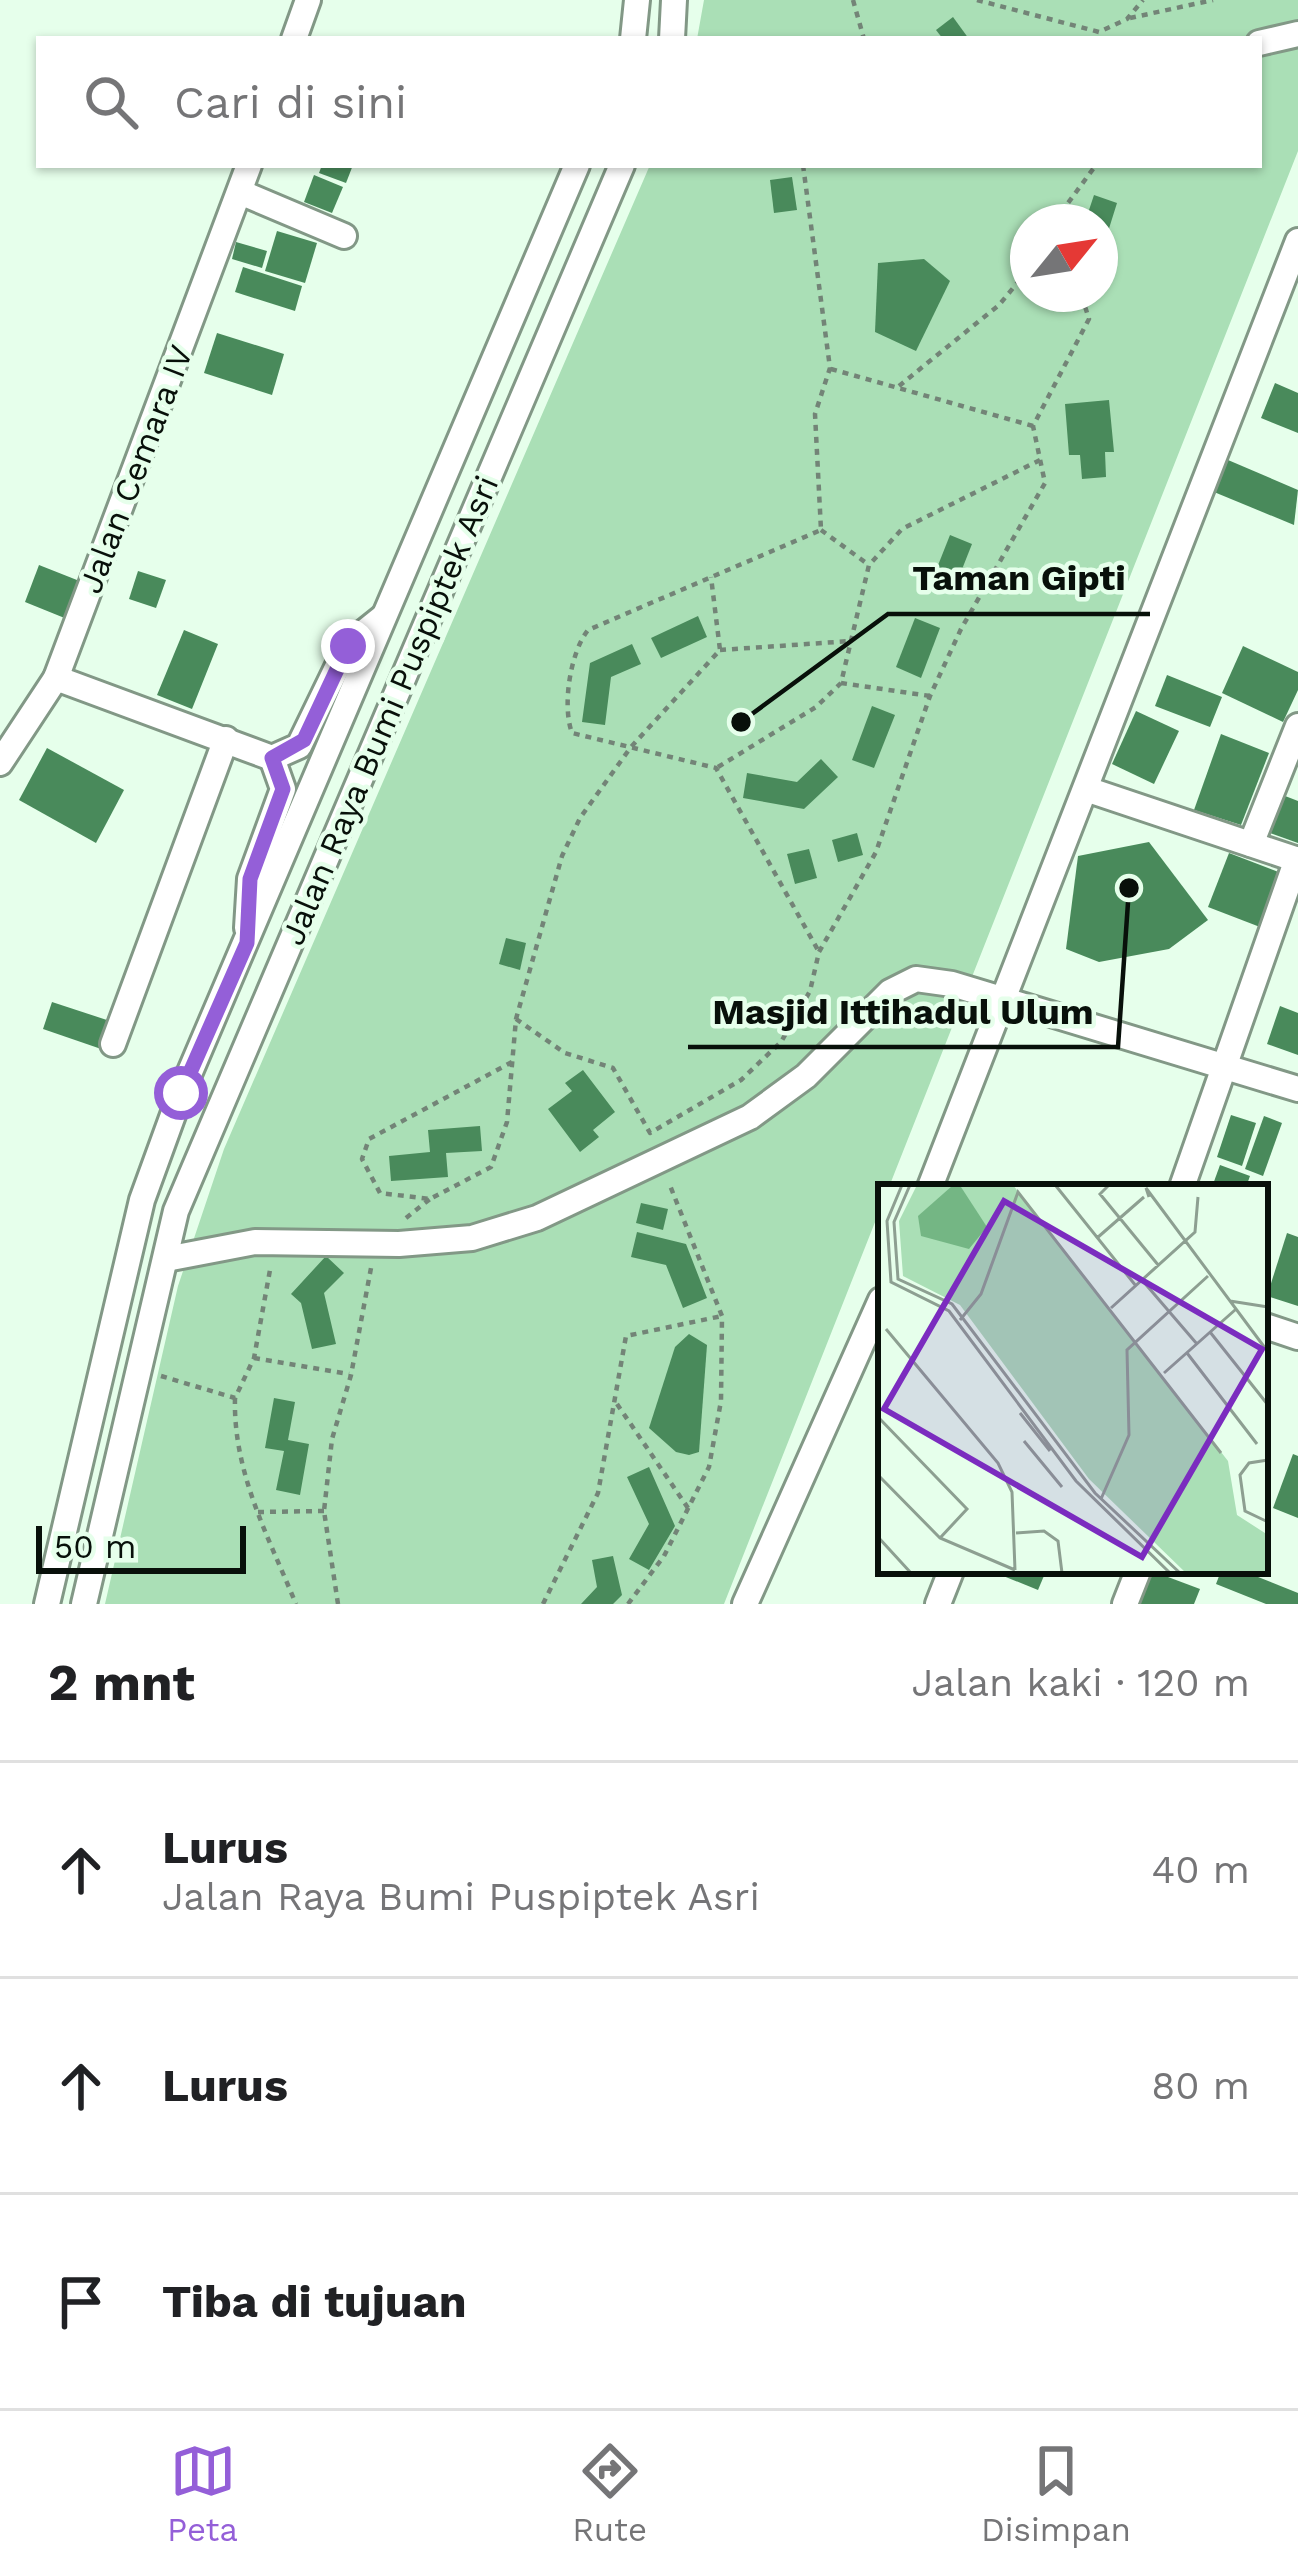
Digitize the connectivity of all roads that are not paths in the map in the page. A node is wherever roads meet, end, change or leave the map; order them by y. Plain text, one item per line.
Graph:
1 (308, 0) edge
2 (637, 0) edge
3 (674, 0) edge
4 (1298, 34) edge
5 (295, 36) edge
6 (633, 36) edge
7 (672, 36) edge
8 (1262, 42) edge
9 (248, 168) edge
10 (576, 168) edge
11 (621, 168) edge
12 (240, 192) junction
13 (344, 236) dead end
14 (1298, 241) edge
15 (383, 617) junction
16 (56, 678) junction
17 (1298, 726) edge
18 (226, 739) junction
19 (272, 758) junction
20 (0, 763) edge
21 (1086, 789) junction
22 (1251, 844) junction
23 (1298, 859) edge
24 (247, 943) junction
25 (1005, 1001) junction
26 (113, 1044) dead end
27 (1225, 1065) junction
28 (1298, 1089) edge
29 (931, 1184) edge
30 (1183, 1184) edge
31 (166, 1258) junction
32 (878, 1307) edge
33 (1268, 1327) edge
34 (1298, 1336) edge
35 (110, 1339) junction
36 (142, 1358) junction
37 (950, 1574) edge
38 (1137, 1574) edge
39 (47, 1604) edge
40 (84, 1604) edge
41 (745, 1604) edge
42 (938, 1604) edge
43 (1125, 1604) edge

1 - 5 street
2 - 6 street
3 - 7 street
4 - 8 street
9 - 12 street, Jalan Cemara IV
10 - 15 street, Jalan Raya Bumi Puspiptek Asri
11 - 31 street, Jalan Raya Bumi Puspiptek Asri
12 - 13 street
12 - 16 street, Jalan Cemara IV
14 - 21 street
15 - 19 street
15 - 24 street, Jalan Raya Bumi Puspiptek Asri
16 - 18 street
16 - 20 street, Jalan Cemara IV
17 - 22 street
18 - 19 street
18 - 26 street
19 - 24 street
21 - 22 street
21 - 25 street
22 - 23 street
23 - 27 street
24 - 35 street, Jalan Raya Bumi Puspiptek Asri
25 - 27 street
25 - 29 street
25 - 31 street
27 - 28 street
27 - 30 street
31 - 36 street, Jalan Raya Bumi Puspiptek Asri
32 - 41 street
33 - 34 street
35 - 36 street
35 - 39 street, Jalan Raya Bumi Puspiptek Asri
36 - 40 street, Jalan Raya Bumi Puspiptek Asri
37 - 42 street
38 - 43 street

